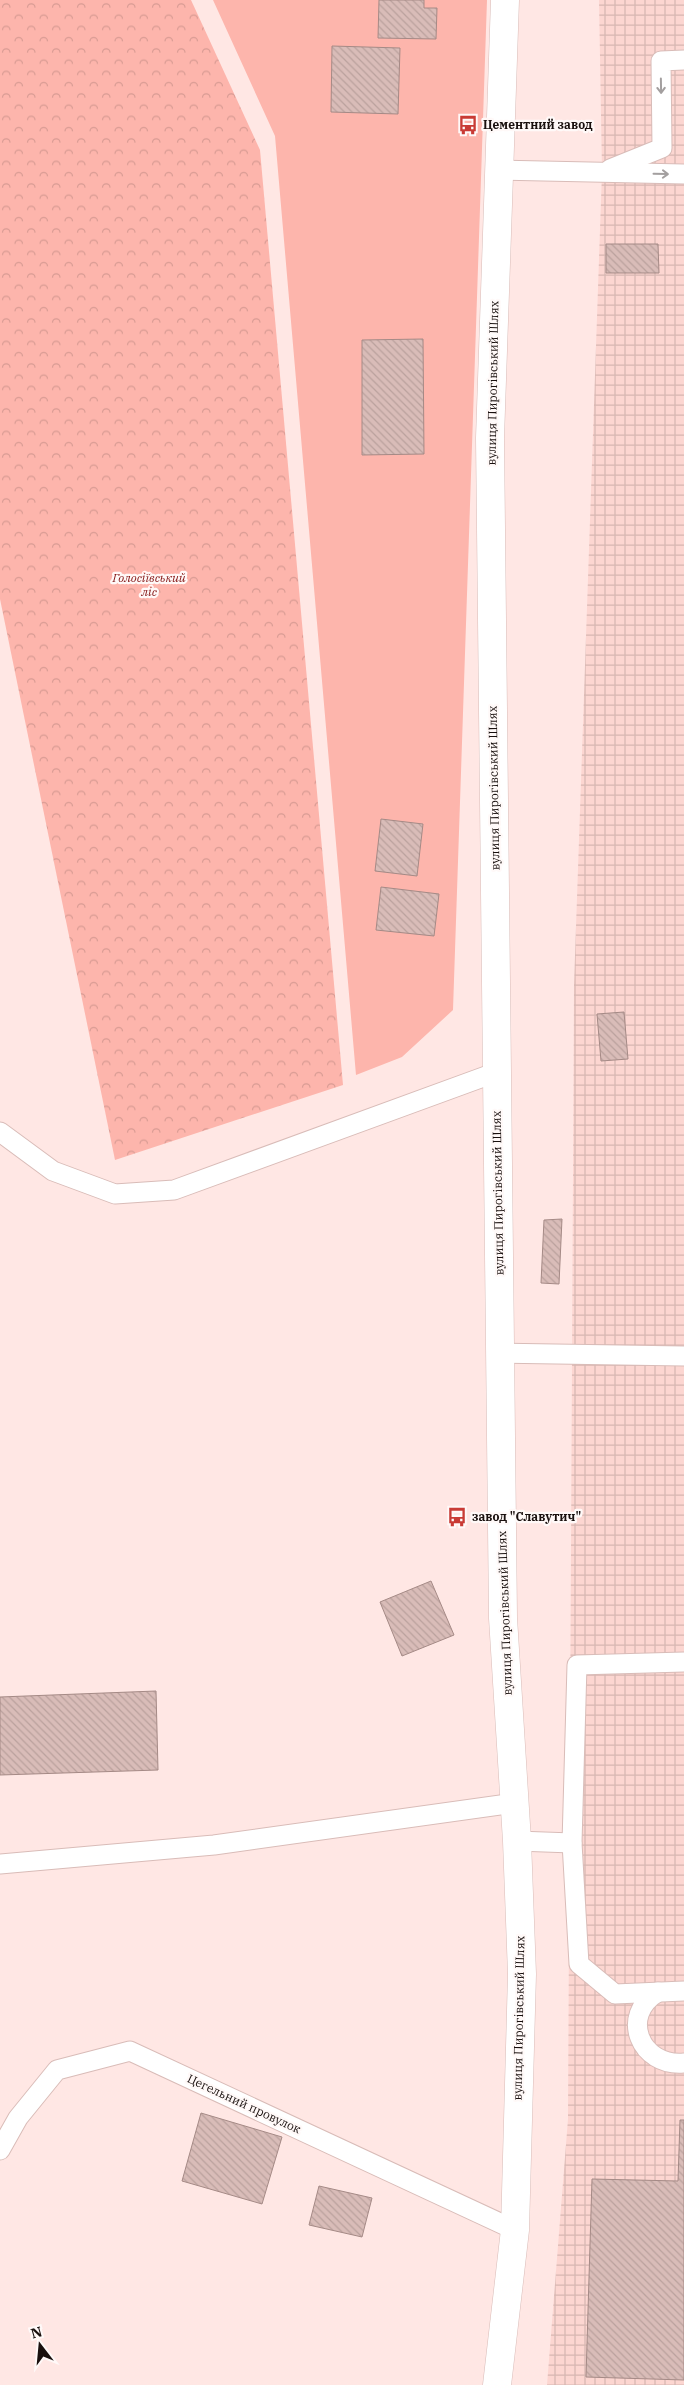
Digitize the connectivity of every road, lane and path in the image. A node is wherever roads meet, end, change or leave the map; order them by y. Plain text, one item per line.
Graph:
1 (505, 0) edge
2 (684, 60) edge
3 (499, 170) junction
4 (602, 172) junction
5 (684, 174) edge
6 (497, 1072) junction
7 (0, 1132) edge
8 (500, 1354) junction
9 (684, 1356) edge
10 (684, 1662) edge
11 (515, 1803) junction
12 (517, 1842) junction
13 (572, 1843) junction
14 (0, 1864) edge
15 (684, 1991) edge
16 (658, 1992) junction
17 (684, 2063) edge
18 (0, 2150) edge
19 (515, 2230) junction
20 (497, 2385) edge

1 - 3 street, вулиця Пирогівський Шлях
2 -> 4 lane
3 - 4 lane
3 - 6 street, вулиця Пирогівський Шлях
4 -> 5 lane
6 - 7 lane
6 - 8 street, вулиця Пирогівський Шлях
8 - 9 lane
8 - 11 street, вулиця Пирогівський Шлях
10 - 13 lane
11 - 12 street, вулиця Пирогівський Шлях
11 - 14 lane
12 - 13 lane
12 - 19 street, вулиця Пирогівський Шлях
13 - 16 lane
15 - 16 lane
16 - 17 lane
18 - 19 lane, Цегельний провулок
19 - 20 street, вулиця Пирогівський Шлях

